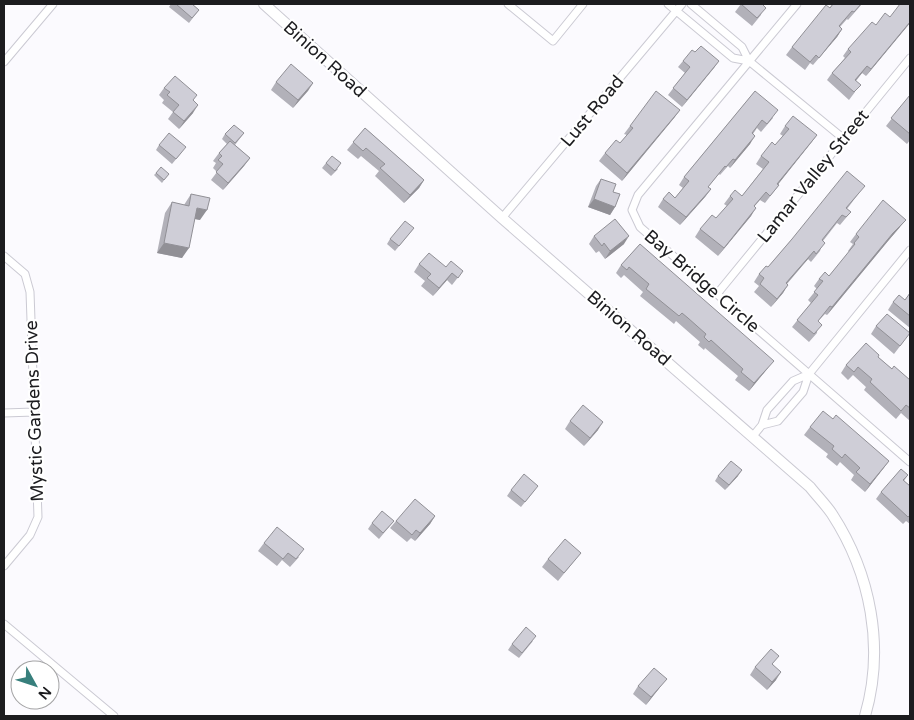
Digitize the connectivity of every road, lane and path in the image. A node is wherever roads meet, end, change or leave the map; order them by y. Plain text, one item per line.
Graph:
1 (53, 4) edge
2 (264, 4) edge
3 (508, 4) edge
4 (583, 4) edge
5 (668, 4) edge
6 (682, 4) edge
7 (691, 4) edge
8 (797, 4) edge
9 (676, 10) junction
10 (910, 58) edge
11 (749, 61) junction
12 (4, 62) edge
13 (844, 139) junction
14 (502, 218) junction
15 (910, 250) edge
16 (4, 256) edge
17 (717, 294) junction
18 (809, 374) junction
19 (34, 412) junction
20 (4, 414) edge
21 (762, 426) junction
22 (753, 436) junction
23 (910, 462) edge
24 (4, 566) edge
25 (4, 624) edge
26 (114, 716) edge
27 (865, 716) edge

1 - 12 street
2 - 14 main road, Binion Road
3 - 4 street
5 - 9 street
6 - 9 street, Lust Road
7 - 11 street
8 - 11 street, Bay Bridge Circle
9 - 11 street
9 - 14 street, Lust Road
10 - 13 street, Lamar Valley Street
11 - 13 street
11 - 17 street, Bay Bridge Circle
13 - 17 street, Lamar Valley Street
14 - 22 main road, Binion Road
15 - 18 street
16 - 19 street, Mystic Gardens Drive
17 - 18 street, Bay Bridge Circle
18 - 21 street
18 - 21 street
18 - 23 street, Bay Bridge Circle
19 - 20 street
19 - 24 street, Mystic Gardens Drive
21 - 22 street
22 - 27 main road, Binion Road
25 - 26 street

